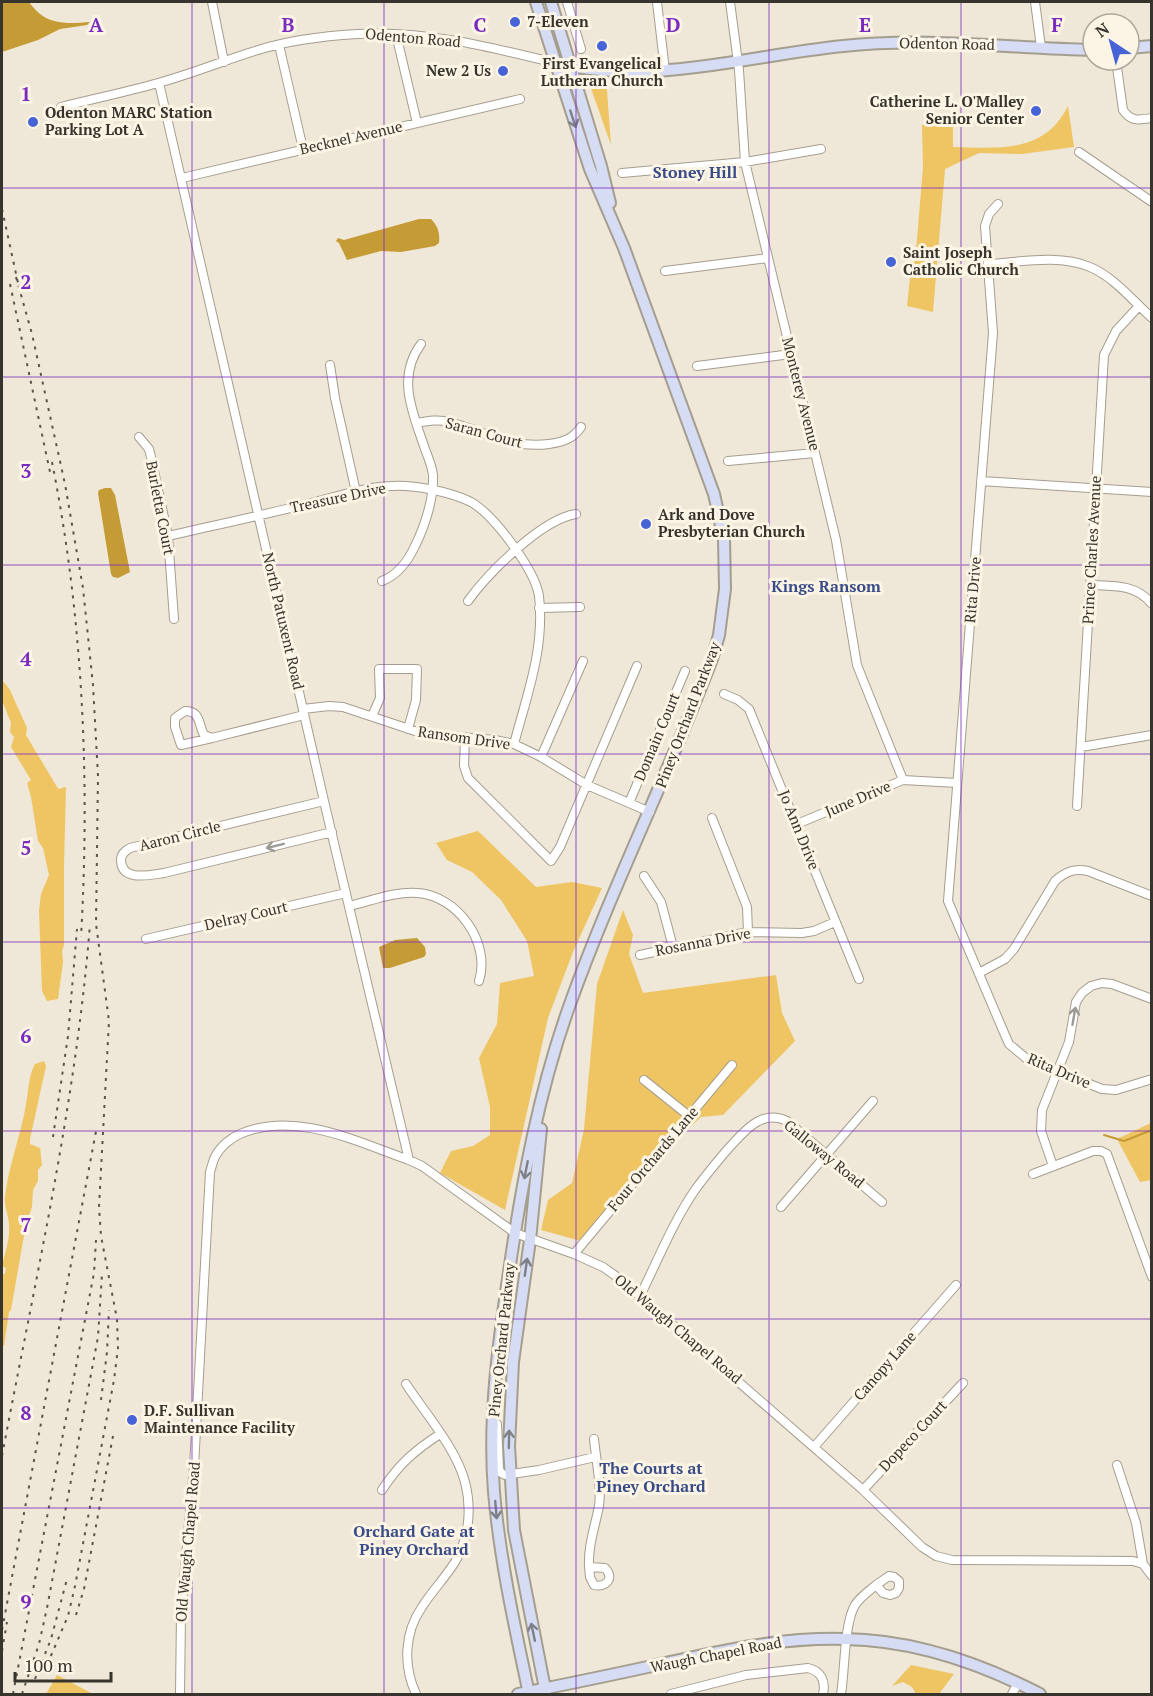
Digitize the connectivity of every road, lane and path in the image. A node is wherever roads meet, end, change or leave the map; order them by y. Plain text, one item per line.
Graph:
1 (214, 2) edge
2 (536, 2) edge
3 (551, 2) edge
4 (567, 2) edge
5 (657, 2) edge
6 (730, 2) edge
7 (1035, 2) edge
8 (572, 16) junction
9 (558, 20) junction
10 (396, 34) junction
11 (279, 45) junction
12 (1041, 47) junction
13 (581, 48) dead end
14 (1081, 49) edge
15 (224, 62) junction
16 (555, 63) junction
17 (737, 63) junction
18 (570, 67) junction
19 (665, 71) junction
20 (1118, 72) edge
21 (159, 83) junction
22 (520, 99) dead end
23 (61, 106) dead end
24 (1152, 118) edge
25 (417, 123) junction
26 (303, 149) junction
27 (821, 150) dead end
28 (1078, 152) dead end
29 (745, 162) junction
30 (622, 173) dead end
31 (182, 178) junction
32 (1152, 202) edge
33 (998, 204) dead end
34 (616, 227) junction
35 (768, 258) junction
36 (989, 264) junction
37 (665, 271) dead end
38 (1139, 306) junction
39 (1152, 318) edge
40 (421, 344) dead end
41 (791, 354) junction
42 (330, 365) dead end
43 (697, 366) dead end
44 (417, 423) junction
45 (580, 427) dead end
46 (139, 437) dead end
47 (815, 453) junction
48 (728, 461) dead end
49 (981, 481) junction
50 (1096, 489) junction
51 (432, 491) junction
52 (357, 492) junction
53 (1152, 492) edge
54 (576, 514) dead end
55 (259, 516) junction
56 (168, 536) junction
57 (516, 550) junction
58 (382, 581) dead end
59 (1090, 585) junction
60 (468, 601) dead end
61 (1152, 604) edge
62 (580, 607) dead end
63 (539, 608) junction
64 (174, 619) dead end
65 (583, 661) dead end
66 (637, 666) dead end
67 (685, 671) dead end
68 (724, 694) dead end
69 (304, 712) junction
70 (372, 716) junction
71 (408, 729) junction
72 (1152, 735) edge
73 (212, 738) junction
74 (465, 738) junction
75 (514, 744) junction
76 (1081, 747) junction
77 (541, 757) junction
78 (903, 780) junction
79 (957, 783) junction
80 (587, 785) junction
81 (324, 801) junction
82 (630, 804) junction
83 (1077, 806) dead end
84 (650, 812) junction
85 (712, 818) dead end
86 (797, 824) junction
87 (332, 832) junction
88 (644, 876) dead end
89 (346, 893) junction
90 (1152, 896) edge
91 (349, 906) junction
92 (836, 922) junction
93 (748, 932) junction
94 (146, 939) dead end
95 (673, 947) junction
96 (640, 954) dead end
97 (979, 973) junction
98 (859, 979) dead end
99 (479, 981) dead end
100 (1152, 999) edge
101 (732, 1065) dead end
102 (1057, 1072) junction
103 (1152, 1079) edge
104 (644, 1080) dead end
105 (544, 1093) junction
106 (873, 1101) dead end
107 (689, 1116) junction
108 (827, 1154) junction
109 (409, 1160) junction
110 (1053, 1166) junction
111 (1033, 1174) dead end
112 (882, 1202) dead end
113 (781, 1207) dead end
114 (514, 1233) junction
115 (530, 1240) junction
116 (574, 1254) junction
117 (1152, 1277) edge
118 (956, 1285) dead end
119 (640, 1296) junction
120 (963, 1383) dead end
121 (406, 1384) dead end
122 (493, 1399) junction
123 (440, 1434) junction
124 (594, 1439) dead end
125 (814, 1447) junction
126 (596, 1457) junction
127 (1117, 1465) dead end
128 (510, 1475) junction
129 (382, 1490) dead end
130 (863, 1490) junction
131 (1143, 1564) junction
132 (589, 1567) dead end
133 (1152, 1576) edge
134 (876, 1585) dead end
135 (847, 1639) junction
136 (1018, 1683) junction
137 (546, 1692) edge
138 (525, 1694) edge
139 (180, 1695) edge
140 (416, 1695) edge
141 (671, 1695) edge
142 (823, 1695) edge
143 (841, 1695) edge
144 (1012, 1695) edge
145 (1040, 1695) edge

1 - 15 street
2 - 16 main road, Piney Orchard Parkway
3 - 9 main road, Piney Orchard Parkway
4 - 8 street
5 - 19 street
6 - 17 street, Monterey Avenue
7 - 12 street
8 - 9 street
8 - 13 street
9 - 18 main road, Piney Orchard Parkway
10 - 11 street, Odenton Road
10 - 16 street, Odenton Road
10 - 25 street
11 - 15 street, Odenton Road
11 - 26 street
12 - 14 main road, Odenton Road
12 - 17 main road, Odenton Road
15 - 21 street, Odenton Road
16 - 18 main road, Odenton Road
16 -> 34 main road, Piney Orchard Parkway
17 - 19 main road, Odenton Road
17 - 29 street, Monterey Avenue
18 - 19 main road, Odenton Road
18 - 34 main road, Piney Orchard Parkway
20 - 24 street
21 - 23 street, Odenton Road
21 - 31 street, North Patuxent Road
22 - 25 street, Becknel Avenue
25 - 26 street, Becknel Avenue
26 - 31 street, Becknel Avenue
27 - 29 street
28 - 32 street
29 - 30 street
29 - 35 street, Monterey Avenue
31 - 55 street, North Patuxent Road
33 - 36 street, Rita Drive
34 - 84 main road, Piney Orchard Parkway
35 - 37 street
35 - 41 street, Monterey Avenue
36 - 38 street
36 - 49 street, Rita Drive
38 - 39 street
38 - 50 street, Prince Charles Avenue
40 - 44 street
41 - 43 street
41 - 47 street, Monterey Avenue
42 - 52 street
44 - 45 street, Saran Court
44 - 51 street
46 - 56 street, Burletta Court
47 - 48 street
47 - 78 street, Monterey Avenue
49 - 50 street
49 - 79 street, Rita Drive
50 - 53 street
50 - 59 street, Prince Charles Avenue
51 - 52 street, Treasure Drive
51 - 57 street, Treasure Drive
51 - 58 street
52 - 55 street, Treasure Drive
54 - 57 street
55 - 56 street, Treasure Drive
55 - 69 street, North Patuxent Road
56 - 64 street, Burletta Court
57 - 60 street
57 - 63 street, Treasure Drive
59 - 61 street
59 - 76 street, Prince Charles Avenue
62 - 63 street
63 - 75 street, Treasure Drive
65 - 77 street
66 - 80 street
67 - 82 street, Domain Court
68 - 86 street, Jo Ann Drive
69 - 70 street, Ransom Drive
69 - 73 street, Ransom Drive
69 - 81 street, North Patuxent Road
70 - 71 street, Ransom Drive
70 - 71 street
71 - 74 street, Ransom Drive
72 - 76 street
73 - 73 street, Ransom Drive
74 - 75 street, Ransom Drive
74 - 80 street
75 - 77 street, Ransom Drive
76 - 83 street, Prince Charles Avenue
77 - 80 street, Ransom Drive
78 - 79 street, June Drive
78 - 86 street, June Drive
79 - 97 street, Rita Drive
80 - 82 street, Ransom Drive
81 - 87 street, North Patuxent Road
87 -> 81 street, Aaron Circle
82 - 84 street, Ransom Drive
84 - 105 main road, Piney Orchard Parkway
85 - 93 street
86 - 92 street, Jo Ann Drive
87 - 89 street, North Patuxent Road
88 - 95 street
89 - 91 street, North Patuxent Road
89 - 94 street, Delray Court
90 - 97 street
91 - 99 street
91 - 109 street, North Patuxent Road
92 - 93 street, Rosanna Drive
92 - 98 street, Jo Ann Drive
93 - 95 street, Rosanna Drive
95 - 96 street, Rosanna Drive
97 - 102 street, Rita Drive
102 -> 100 street
101 - 107 street, Four Orchards Lane
102 - 103 street, Rita Drive
102 - 110 street
104 - 107 street
105 -> 114 main road, Piney Orchard Parkway
105 - 115 main road, Piney Orchard Parkway
106 - 108 street
107 - 116 street, Four Orchards Lane
108 - 112 street, Galloway Road
108 - 113 street
108 - 119 street, Galloway Road
109 - 114 street, Old Waugh Chapel Road
109 - 139 street, Old Waugh Chapel Road
110 - 111 street
110 - 117 street
114 - 115 street, Old Waugh Chapel Road
114 - 122 main road, Piney Orchard Parkway
115 - 116 street, Old Waugh Chapel Road
128 -> 115 main road, Piney Orchard Parkway
116 - 119 street, Old Waugh Chapel Road
118 - 125 street, Canopy Lane
119 - 125 street, Old Waugh Chapel Road
120 - 130 street, Dopeco Court
121 - 123 street
122 - 128 street
122 -> 138 main road, Piney Orchard Parkway
123 - 129 street
123 - 140 street
124 - 126 street
125 - 130 street, Old Waugh Chapel Road
126 - 128 street
126 - 132 street
127 - 131 street
137 -> 128 main road, Piney Orchard Parkway
130 - 131 street, Old Waugh Chapel Road
131 - 133 street
134 - 135 street
135 - 136 main road, Waugh Chapel Road
135 - 137 main road, Waugh Chapel Road
135 - 143 street
136 - 144 street
136 - 145 main road, Waugh Chapel Road
137 - 138 main road, Waugh Chapel Road
141 - 142 street

